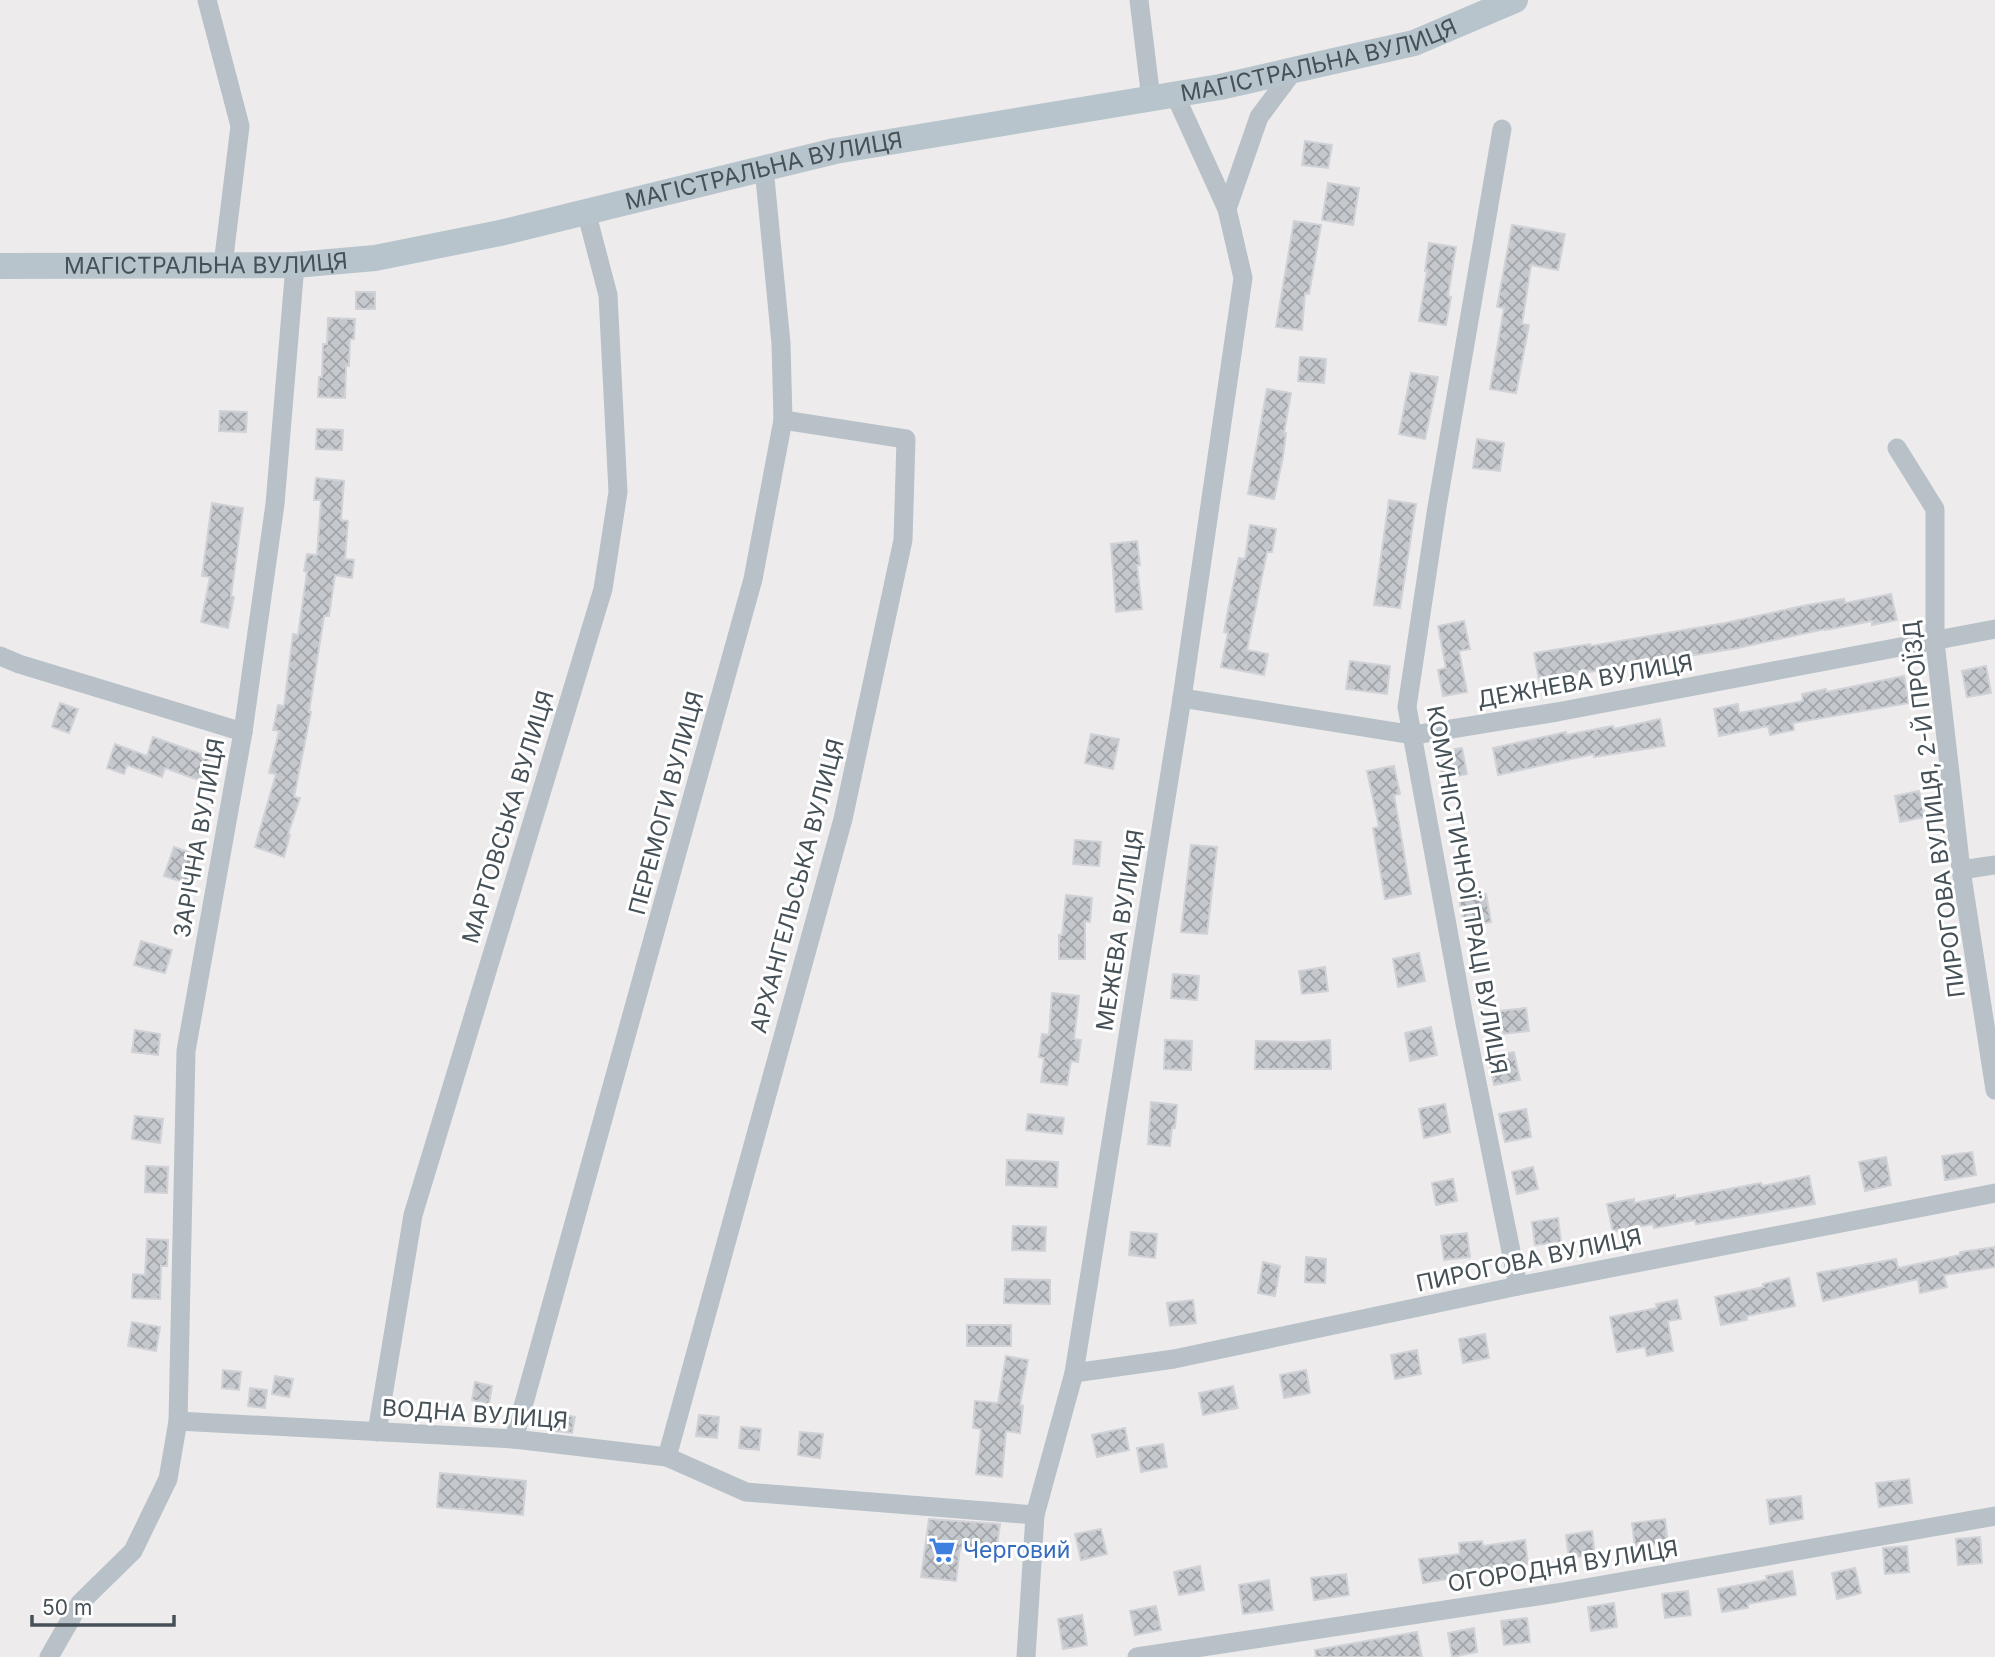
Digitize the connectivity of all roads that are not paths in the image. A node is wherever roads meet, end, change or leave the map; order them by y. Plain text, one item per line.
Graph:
1 (207, 0) edge
2 (1139, 0) edge
3 (1515, 0) edge
4 (1294, 70) junction
5 (1163, 97) junction
6 (1502, 129) dead end
7 (764, 168) junction
8 (1227, 209) junction
9 (586, 212) junction
10 (223, 265) junction
11 (295, 265) junction
12 (0, 266) edge
13 (783, 420) junction
14 (1897, 448) dead end
15 (1995, 629) edge
16 (1935, 642) junction
17 (0, 656) edge
18 (1182, 698) junction
19 (243, 732) junction
20 (1414, 735) junction
21 (1995, 865) edge
22 (1961, 870) junction
23 (1995, 1090) edge
24 (1995, 1194) edge
25 (1518, 1286) junction
26 (1074, 1373) junction
27 (178, 1421) junction
28 (377, 1432) junction
29 (514, 1439) junction
30 (667, 1457) junction
31 (1035, 1515) junction
32 (1995, 1516) edge
33 (49, 1657) edge
34 (1026, 1657) edge
35 (1137, 1657) edge

1 - 10 street
2 - 5 street, МЕЖЕВА ВУЛИЦЯ
3 - 4 main road, МАГІСТРАЛЬНА ВУЛИЦЯ
4 - 5 main road, МАГІСТРАЛЬНА ВУЛИЦЯ
4 - 8 street
5 - 7 main road, МАГІСТРАЛЬНА ВУЛИЦЯ
5 - 8 street, МЕЖЕВА ВУЛИЦЯ
6 - 20 street, КОМУНІСТИЧНОЇ ПРАЦІ ВУЛИЦЯ
7 - 9 main road, МАГІСТРАЛЬНА ВУЛИЦЯ
7 - 13 street, ПЕРЕМОГИ ВУЛИЦЯ
8 - 18 street, МЕЖЕВА ВУЛИЦЯ
9 - 11 main road, МАГІСТРАЛЬНА ВУЛИЦЯ
9 - 28 street, МАРТОВСЬКА ВУЛИЦЯ
10 - 11 main road, МАГІСТРАЛЬНА ВУЛИЦЯ
10 - 12 main road, МАГІСТРАЛЬНА ВУЛИЦЯ
11 - 19 street, ЗАРІЧНА ВУЛИЦЯ
13 - 29 street, ПЕРЕМОГИ ВУЛИЦЯ
13 - 30 street, АРХАНГЕЛЬСЬКА ВУЛИЦЯ
14 - 16 street, ПИРОГОВА ВУЛИЦЯ, 2-Й ПРОЇЗД
15 - 16 street, ДЕЖНЕВА ВУЛИЦЯ
16 - 20 street, ДЕЖНЕВА ВУЛИЦЯ
16 - 22 street, ПИРОГОВА ВУЛИЦЯ, 2-Й ПРОЇЗД
17 - 19 street
18 - 20 street, ДЕЖНЕВА ВУЛИЦЯ
18 - 26 street, МЕЖЕВА ВУЛИЦЯ
19 - 27 street, ЗАРІЧНА ВУЛИЦЯ
20 - 25 street, КОМУНІСТИЧНОЇ ПРАЦІ ВУЛИЦЯ
21 - 22 street
22 - 23 street, ПИРОГОВА ВУЛИЦЯ, 2-Й ПРОЇЗД
24 - 25 street, ПИРОГОВА ВУЛИЦЯ
25 - 26 street, ПИРОГОВА ВУЛИЦЯ
26 - 31 street, МЕЖЕВА ВУЛИЦЯ
27 - 28 street, ВОДНА ВУЛИЦЯ
27 - 33 street
28 - 29 street, ВОДНА ВУЛИЦЯ
29 - 30 street, ВОДНА ВУЛИЦЯ
30 - 31 street, ВОДНА ВУЛИЦЯ
31 - 34 street, МЕЖЕВА ВУЛИЦЯ
32 - 35 street, ОГОРОДНЯ ВУЛИЦЯ

